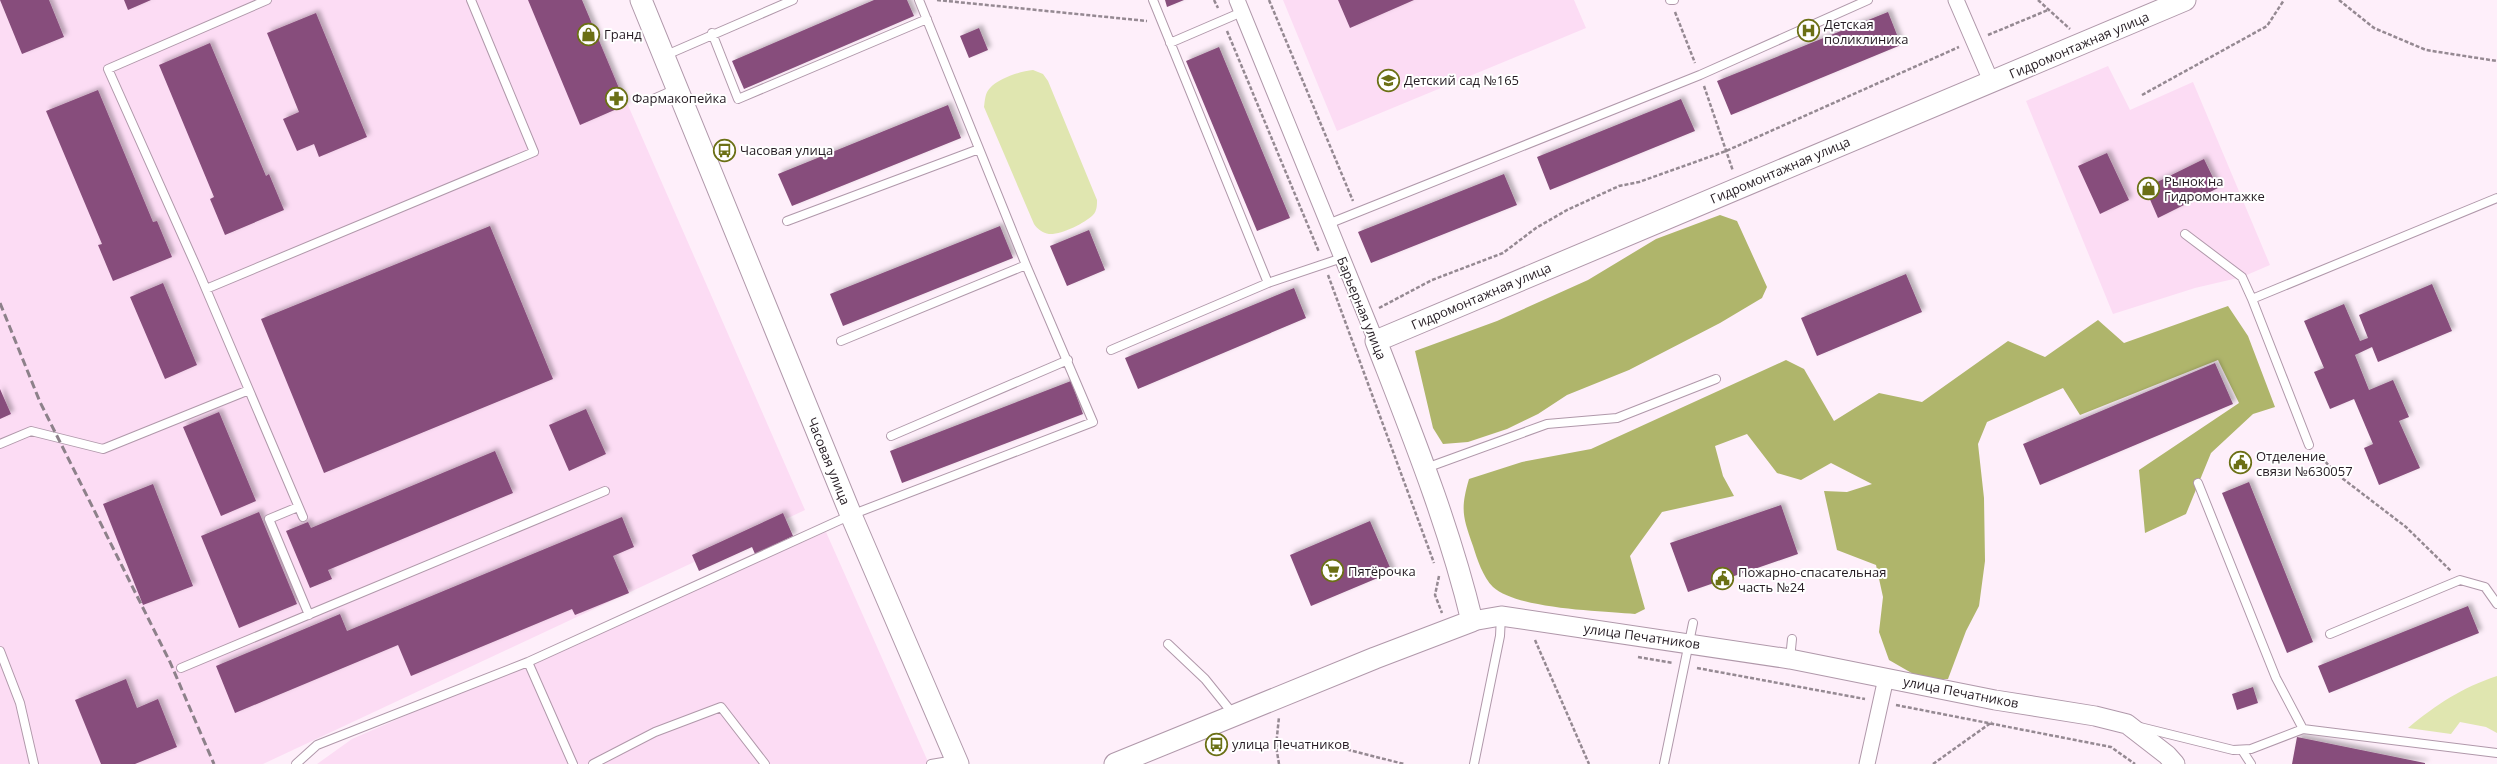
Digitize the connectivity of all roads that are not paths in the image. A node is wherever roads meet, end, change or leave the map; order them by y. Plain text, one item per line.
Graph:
1 (267, 0) edge
2 (471, 0) edge
3 (640, 0) edge
4 (793, 0) edge
5 (919, 0) edge
6 (1153, 0) edge
7 (1670, 0) edge
8 (1674, 0) edge
9 (1868, 0) edge
10 (1956, 0) edge
11 (2185, 0) edge
12 (1239, 6) edge
13 (927, 19) junction
14 (712, 33) junction
15 (1170, 43) junction
16 (663, 56) junction
17 (1991, 81) junction
18 (677, 88) junction
19 (651, 100) dead end
20 (979, 149) junction
21 (2497, 198) edge
22 (787, 221) dead end
23 (1328, 224) junction
24 (2185, 234) dead end
25 (1342, 258) junction
26 (1026, 265) junction
27 (1268, 283) junction
28 (206, 289) junction
29 (2252, 299) junction
30 (841, 341) dead end
31 (1376, 341) junction
32 (1111, 350) dead end
33 (1068, 360) junction
34 (1716, 379) dead end
35 (249, 390) junction
36 (891, 436) dead end
37 (0, 444) edge
38 (2309, 445) road end
39 (1426, 468) junction
40 (2198, 483) dead end
41 (605, 491) dead end
42 (298, 507) junction
43 (851, 515) junction
44 (303, 517) dead end
45 (2497, 604) edge
46 (310, 615) junction
47 (1501, 616) junction
48 (1472, 621) junction
49 (1693, 623) dead end
50 (2330, 634) dead end
51 (1792, 639) dead end
52 (1690, 643) junction
53 (1168, 644) dead end
54 (0, 651) edge
55 (1790, 659) junction
56 (528, 662) junction
57 (181, 668) dead end
58 (1886, 678) junction
59 (1235, 716) junction
60 (2127, 724) junction
61 (2302, 729) junction
62 (2242, 750) junction
63 (2497, 753) edge
64 (956, 762) edge
65 (34, 764) edge
66 (296, 764) edge
67 (572, 764) edge
68 (593, 764) edge
69 (765, 764) edge
70 (931, 764) edge
71 (1115, 764) edge
72 (1474, 764) edge
73 (1664, 764) edge
74 (1867, 764) edge
75 (2175, 764) edge
76 (2251, 764) edge

1 - 28 lane
2 - 28 lane
3 - 16 main road, Часовая улица
4 - 14 lane
5 - 13 lane
6 - 15 lane
7 - 8 lane
9 - 23 lane
10 - 17 street
11 - 17 main road, Гидромонтажная улица
12 - 15 lane
12 - 23 street, Барьерная улица
13 - 14 lane
13 - 20 lane
14 - 16 lane
15 - 27 lane
16 - 18 main road, Часовая улица
17 - 31 main road, Гидромонтажная улица
18 - 19 lane
18 - 43 main road, Часовая улица
20 - 22 lane
20 - 26 lane
21 - 29 lane
23 - 25 street, Барьерная улица
24 - 29 lane
25 - 27 lane
25 - 31 street, Барьерная улица
26 - 30 lane
26 - 33 lane
27 - 32 lane
28 - 35 lane
29 - 38 lane
31 - 39 main road, Барьерная улица
33 - 36 lane
33 - 43 lane
34 - 39 lane
35 - 37 lane
35 - 42 lane
39 - 48 main road, Барьерная улица
40 - 61 lane
41 - 46 lane
42 - 44 lane
42 - 46 lane
43 - 56 lane
43 - 64 main road, Часовая улица
45 - 50 lane
46 - 57 lane
47 - 48 street, улица Печатников
47 - 52 street, улица Печатников
47 - 72 lane
48 - 59 main road, улица Печатников
49 - 52 lane
51 - 55 lane
52 - 55 street, улица Печатников
52 - 73 lane
53 - 59 lane
54 - 65 lane
55 - 58 street, улица Печатников
56 - 66 lane
56 - 67 lane
58 - 60 street, улица Печатников
58 - 74 street
59 - 71 main road, улица Печатников
60 - 62 lane
60 - 75 street, улица Печатников
61 - 62 lane
61 - 63 lane
62 - 76 lane
64 - 70 lane
68 - 69 lane

